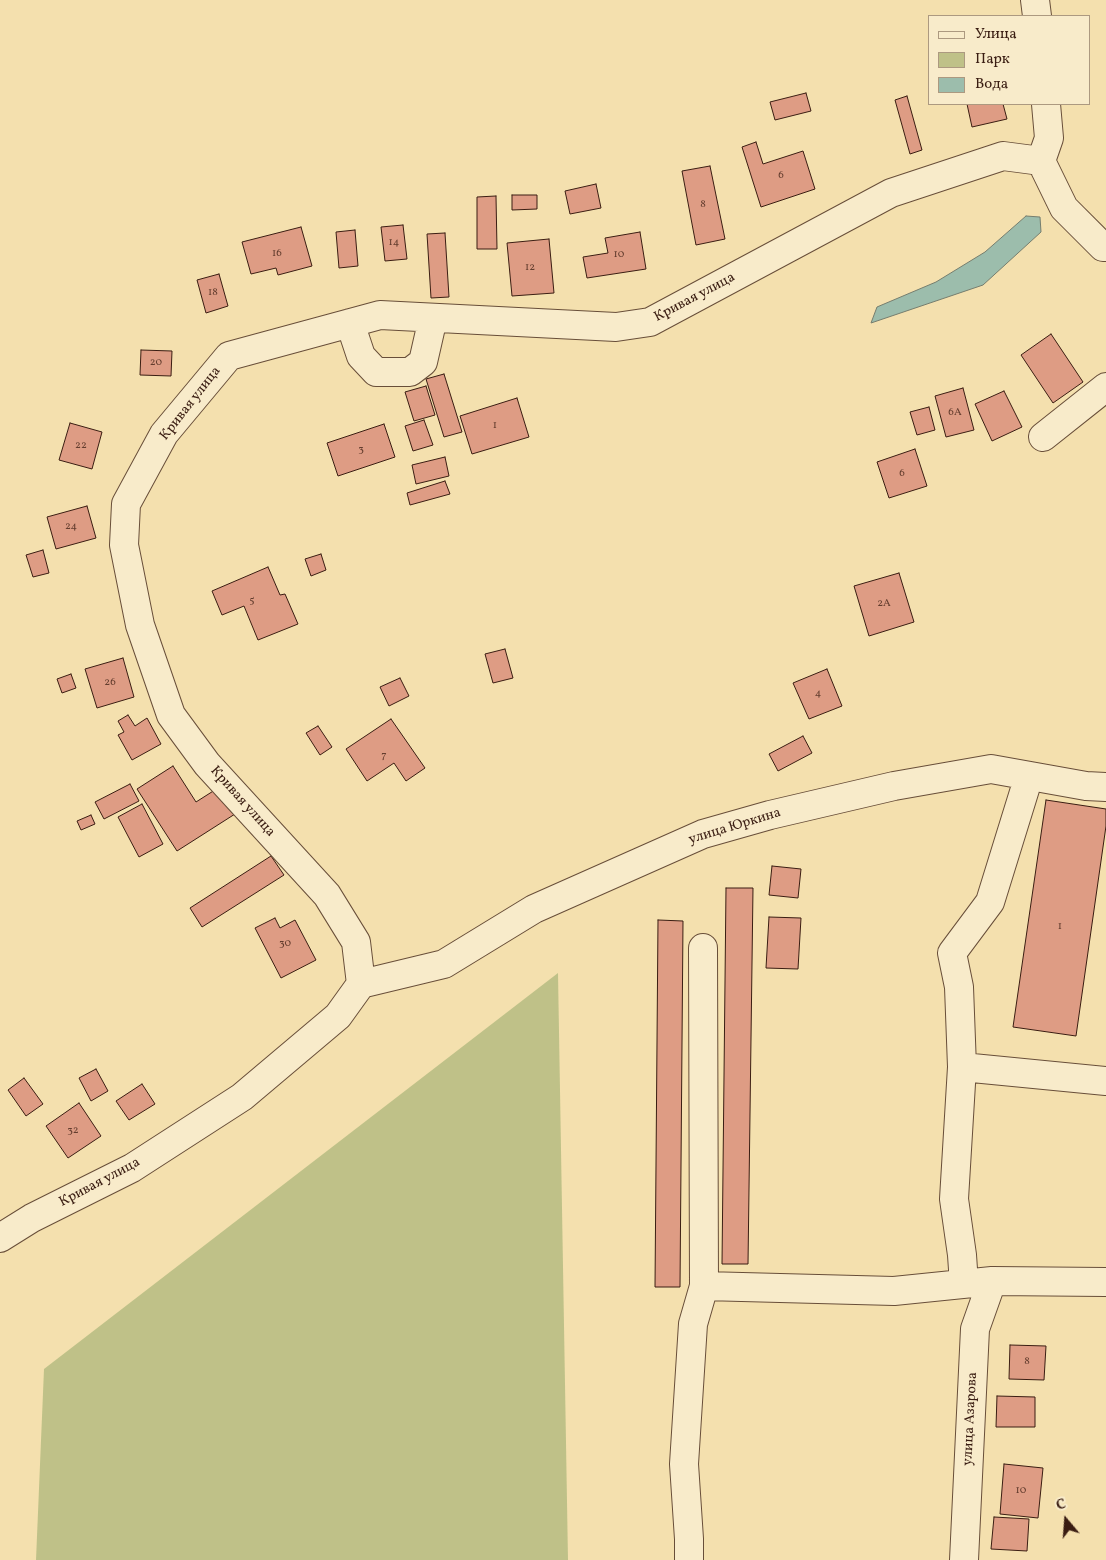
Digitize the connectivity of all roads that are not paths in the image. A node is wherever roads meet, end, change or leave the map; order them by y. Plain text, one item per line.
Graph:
1 (1035, 0) edge
2 (1037, 15) edge
3 (1046, 105) edge
4 (1041, 161) junction
5 (1105, 249) edge
6 (433, 318) junction
7 (350, 323) junction
8 (1106, 387) edge
9 (1043, 437) dead end
10 (1029, 776) junction
11 (1106, 787) edge
12 (703, 948) dead end
13 (361, 984) junction
14 (962, 1067) junction
15 (1106, 1081) edge
16 (0, 1238) edge
17 (992, 1281) junction
18 (1106, 1282) edge
19 (964, 1284) junction
20 (704, 1286) junction
21 (689, 1560) edge
22 (964, 1560) edge

1 - 2 street
3 - 4 street
4 - 5 street
4 - 6 street, Кривая улица
6 - 7 street, Кривая улица
6 - 7 street
7 - 13 street, Кривая улица
8 - 9 street
10 - 11 street, улица Юркина
10 - 13 street, улица Юркина
10 - 14 street
12 - 20 street
13 - 16 street, Кривая улица
14 - 15 street
14 - 19 street
17 - 18 street
17 - 19 street
17 - 22 street, улица Азарова
19 - 20 street
20 - 21 street

